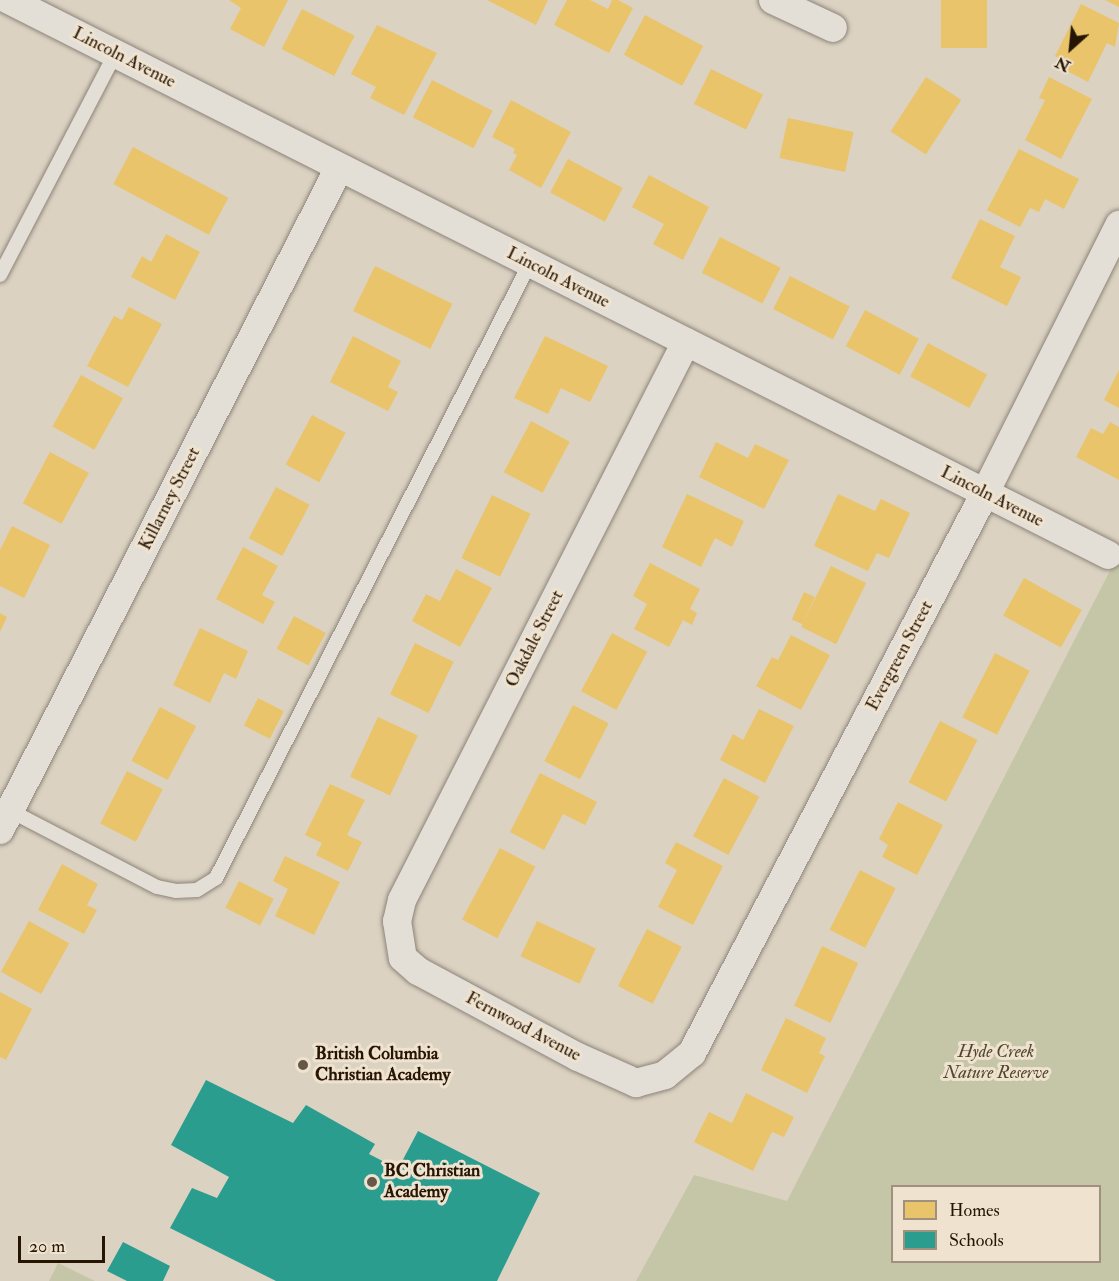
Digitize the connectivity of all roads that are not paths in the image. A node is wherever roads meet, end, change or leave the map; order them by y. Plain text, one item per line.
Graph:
1 (9, 0) edge
2 (773, 0) edge
3 (833, 28) dead end
4 (115, 54) junction
5 (339, 168) junction
6 (1119, 225) edge
7 (530, 263) junction
8 (0, 275) edge
9 (686, 342) junction
10 (985, 493) junction
11 (1108, 555) dead end
12 (3, 815) edge
13 (397, 940) joint
14 (665, 1075) joint

1 - 4 street, Lincoln Avenue
2 - 3 street
4 - 5 street, Lincoln Avenue
4 - 8 lane
5 - 7 street, Lincoln Avenue
5 - 12 street, Killarney Street
6 - 10 street, Evergreen Street
7 - 9 street, Lincoln Avenue
7 - 12 lane
9 - 10 street, Lincoln Avenue
9 - 13 street, Oakdale Street
10 - 11 street, Lincoln Avenue
10 - 14 street, Evergreen Street
13 - 14 street, Fernwood Avenue

